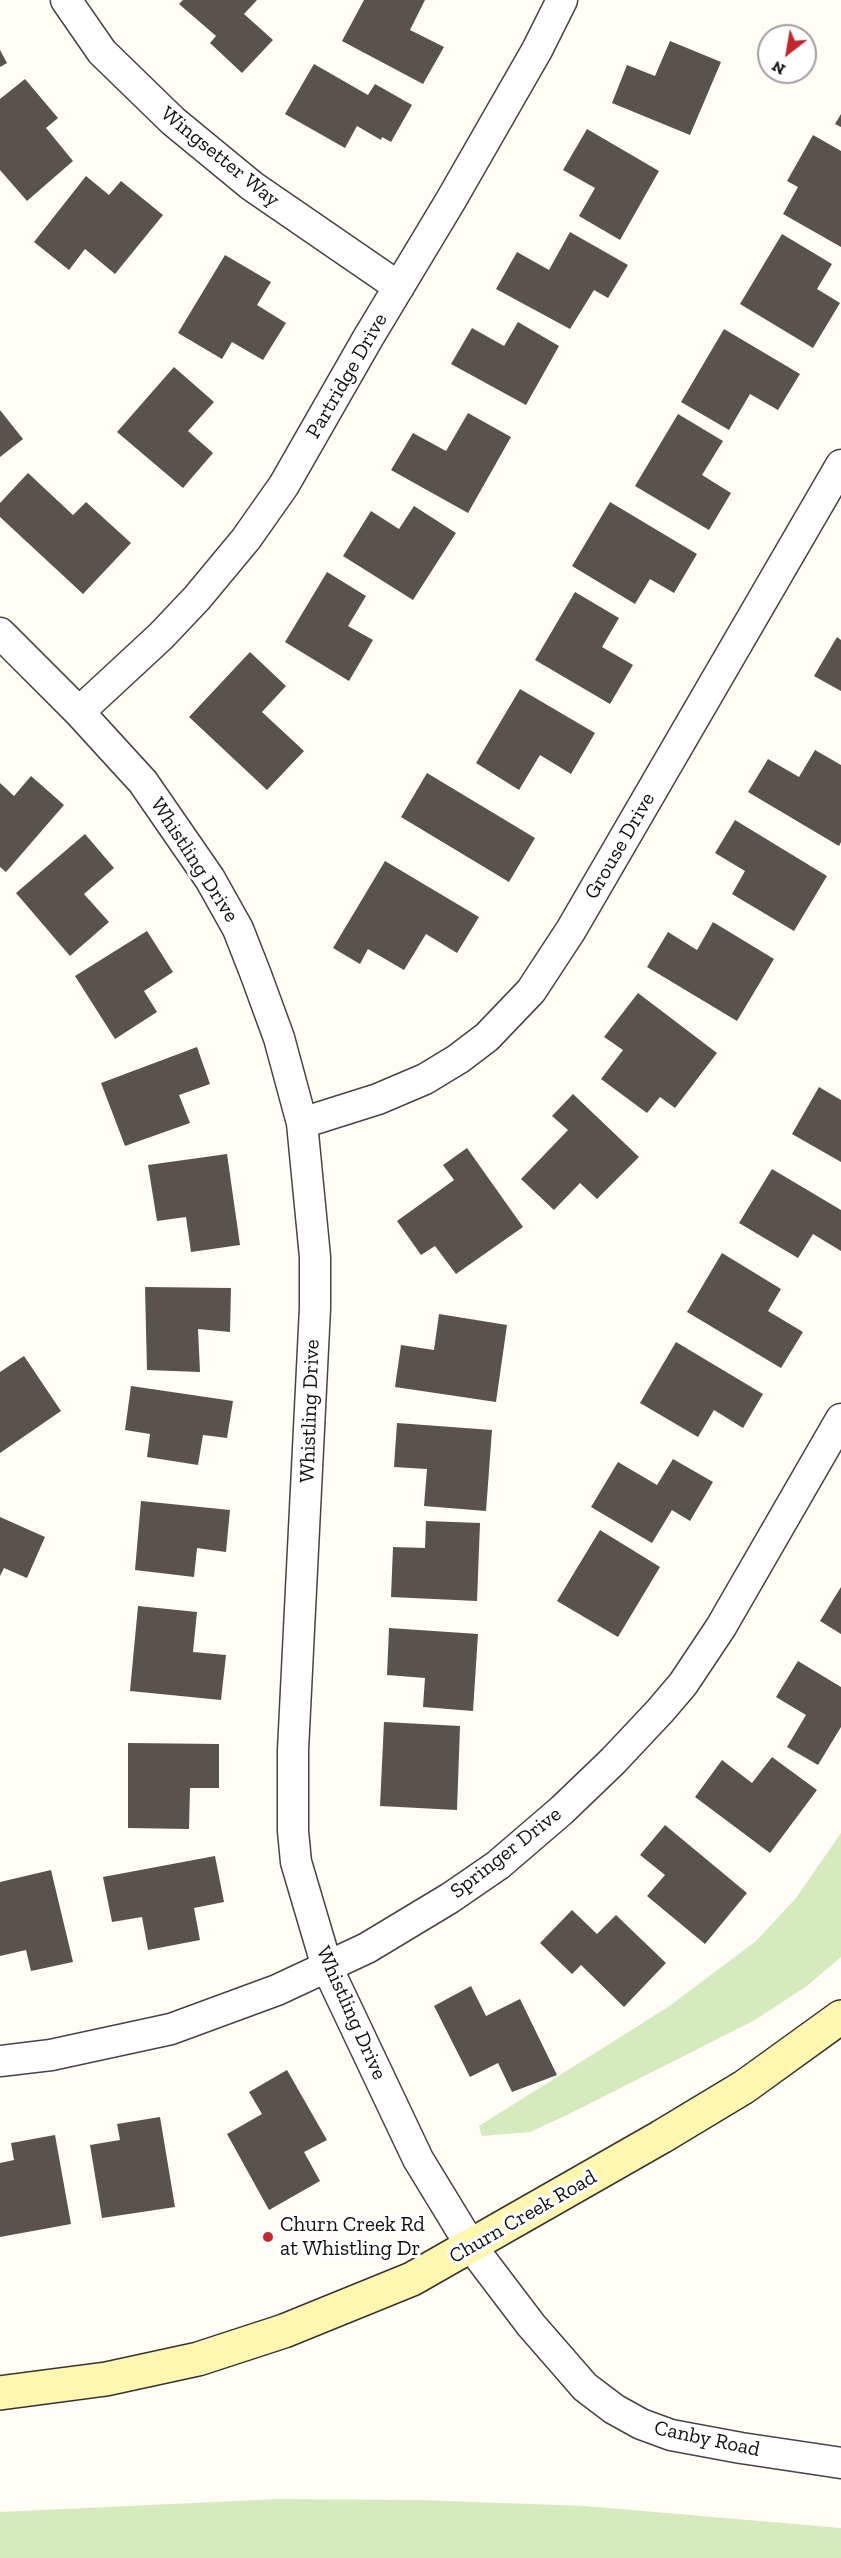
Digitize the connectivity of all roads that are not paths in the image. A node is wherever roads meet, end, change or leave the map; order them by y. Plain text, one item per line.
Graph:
1 (66, 0) edge
2 (562, 0) edge
3 (399, 287) junction
4 (841, 465) edge
5 (0, 633) edge
6 (79, 712) junction
7 (302, 1123) junction
8 (841, 1419) edge
9 (327, 1967) junction
10 (841, 2017) edge
11 (0, 2061) edge
12 (471, 2246) junction
13 (0, 2393) edge
14 (841, 2463) edge

1 - 3 street, Wingsetter Way
2 - 3 street, Partridge Drive
3 - 6 street, Partridge Drive
4 - 7 street, Grouse Drive
5 - 6 street, Whistling Drive
6 - 7 street, Whistling Drive
7 - 9 street, Whistling Drive
8 - 9 street, Springer Drive
9 - 11 street, Springer Drive
9 - 12 street, Whistling Drive
10 - 12 main road, Churn Creek Road
12 - 13 main road, Churn Creek Road
12 - 14 street, Canby Road

